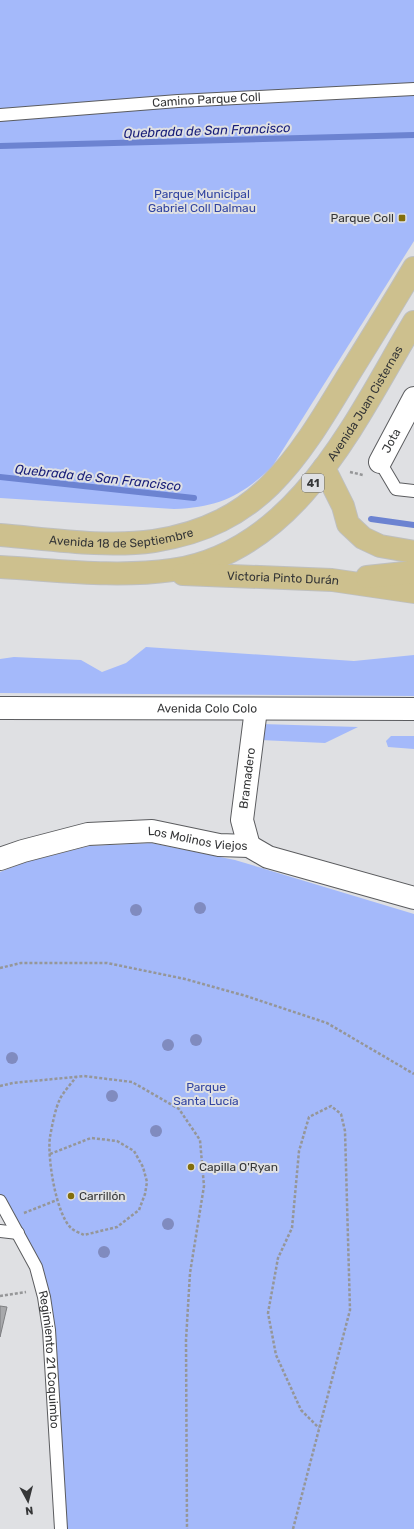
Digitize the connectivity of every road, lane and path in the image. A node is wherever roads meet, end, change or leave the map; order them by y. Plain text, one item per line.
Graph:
1 (414, 89) edge
2 (0, 115) edge
3 (414, 268) edge
4 (414, 322) edge
5 (414, 398) edge
6 (380, 462) joint
7 (324, 468) junction
8 (414, 491) edge
9 (0, 535) edge
10 (414, 552) edge
11 (0, 567) edge
12 (152, 572) junction
13 (414, 572) edge
14 (332, 580) junction
15 (414, 592) edge
16 (0, 708) edge
17 (256, 709) junction
18 (414, 709) edge
19 (249, 846) junction
20 (0, 859) edge
21 (414, 898) edge
22 (0, 968) edge
23 (414, 1074) edge
24 (77, 1076) junction
25 (0, 1086) edge
26 (50, 1154) junction
27 (57, 1200) junction
28 (0, 1201) edge
29 (10, 1218) junction
30 (0, 1231) edge
31 (18, 1233) junction
32 (42, 1290) junction
33 (0, 1296) edge
34 (319, 1428) junction
35 (61, 1529) edge
36 (187, 1529) edge
37 (293, 1529) edge

1 - 2 lane, Camino Parque Coll
3 - 9 main road, Avenida 18 de Septiembre / 41
4 - 7 main road, Avenida Juan Cisternas / 41
5 - 6 street, Jota
6 - 8 lane
7 - 10 main road
7 - 12 main road, Avenida Juan Cisternas / 41
11 - 12 main road, 41
12 - 14 main road, Victoria Pinto Durán
13 - 14 main road
14 - 15 main road, Victoria Pinto Durán
16 - 17 street, Avenida Colo Colo
17 - 18 street, Avenida Colo Colo
17 - 19 street, Bramadero
19 - 20 street, Los Molinos Viejos
19 - 21 street, Los Molinos Viejos
22 - 23 path
24 - 25 path
24 - 26 path
24 - 36 path
26 - 27 path
26 - 27 path
27 - 29 path
28 - 29 lane, Regimiento 21 Coquimbo
29 - 31 lane, Regimiento 21 Coquimbo
30 - 31 lane
31 - 32 lane, Regimiento 21 Coquimbo
32 - 33 path
32 - 35 lane, Regimiento 21 Coquimbo
34 - 34 path
34 - 37 path

